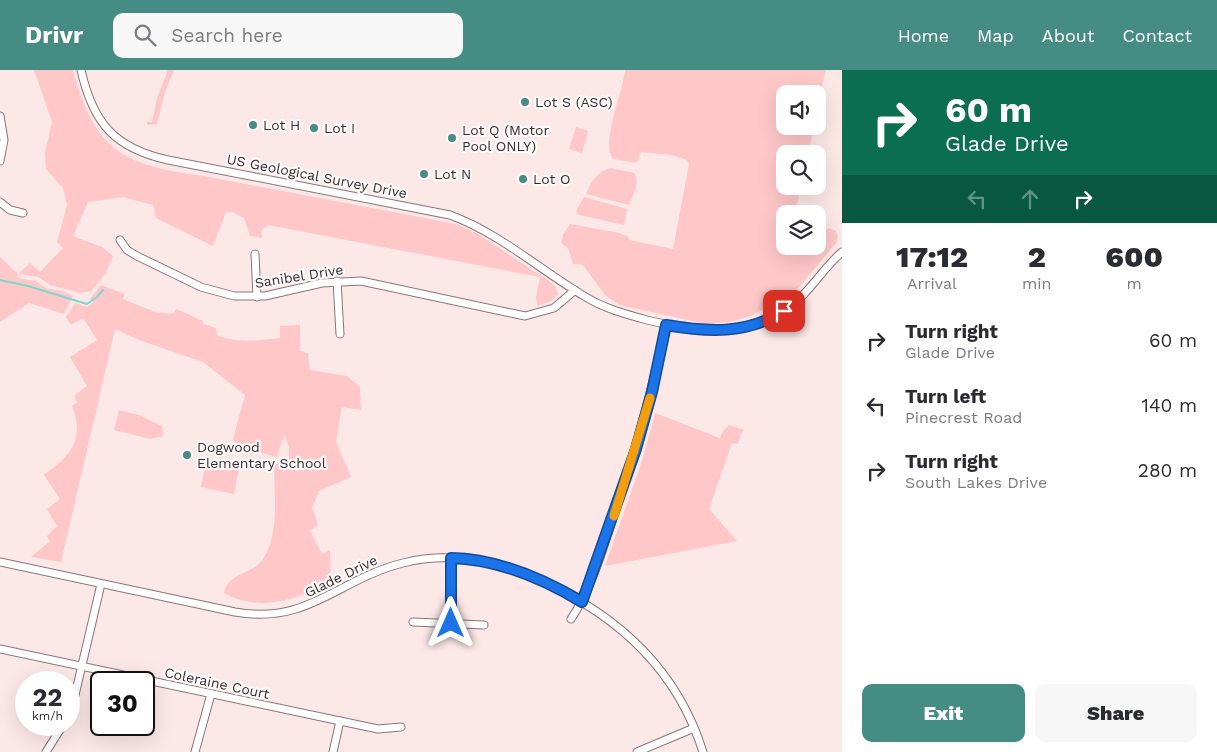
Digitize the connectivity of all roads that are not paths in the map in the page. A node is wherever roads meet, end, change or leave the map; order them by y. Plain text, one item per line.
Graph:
1 (81, 70) edge
2 (0, 116) edge
3 (0, 161) edge
4 (0, 202) edge
5 (23, 213) dead end
6 (120, 240) dead end
7 (842, 252) edge
8 (255, 254) dead end
9 (337, 281) junction
10 (575, 290) junction
11 (257, 297) junction
12 (666, 325) junction
13 (340, 334) dead end
14 (451, 558) junction
15 (0, 562) edge
16 (101, 584) junction
17 (582, 602) junction
18 (571, 619) dead end
19 (413, 622) dead end
20 (451, 623) junction
21 (484, 625) dead end
22 (0, 649) edge
23 (81, 666) junction
24 (80, 671) edge
25 (211, 694) junction
26 (340, 722) junction
27 (401, 727) dead end
28 (694, 728) junction
29 (56, 736) edge
30 (46, 752) edge
31 (195, 752) edge
32 (333, 752) edge
33 (637, 752) edge
34 (703, 752) edge

1 - 10 street, US Geological Survey Drive
2 - 3 street
4 - 5 street
6 - 11 street, Sanibel Drive
7 - 12 street, US Geological Survey Drive
8 - 11 street
9 - 10 street, Sanibel Drive
9 - 11 street, Sanibel Drive
9 - 13 street
10 - 12 street, US Geological Survey Drive
12 - 17 street
14 - 16 street, Glade Drive
14 - 17 street, Glade Drive
14 - 20 street
15 - 16 street, Glade Drive
16 - 23 street
17 - 18 street
17 - 28 street, Glade Drive
19 - 20 street
20 - 21 street
22 - 23 street, Coleraine Court
23 - 24 street
23 - 25 street, Coleraine Court
25 - 26 street, Coleraine Court
25 - 31 street
26 - 27 street, Coleraine Court
26 - 32 street
28 - 33 street
28 - 34 street, Glade Drive
29 - 30 street

